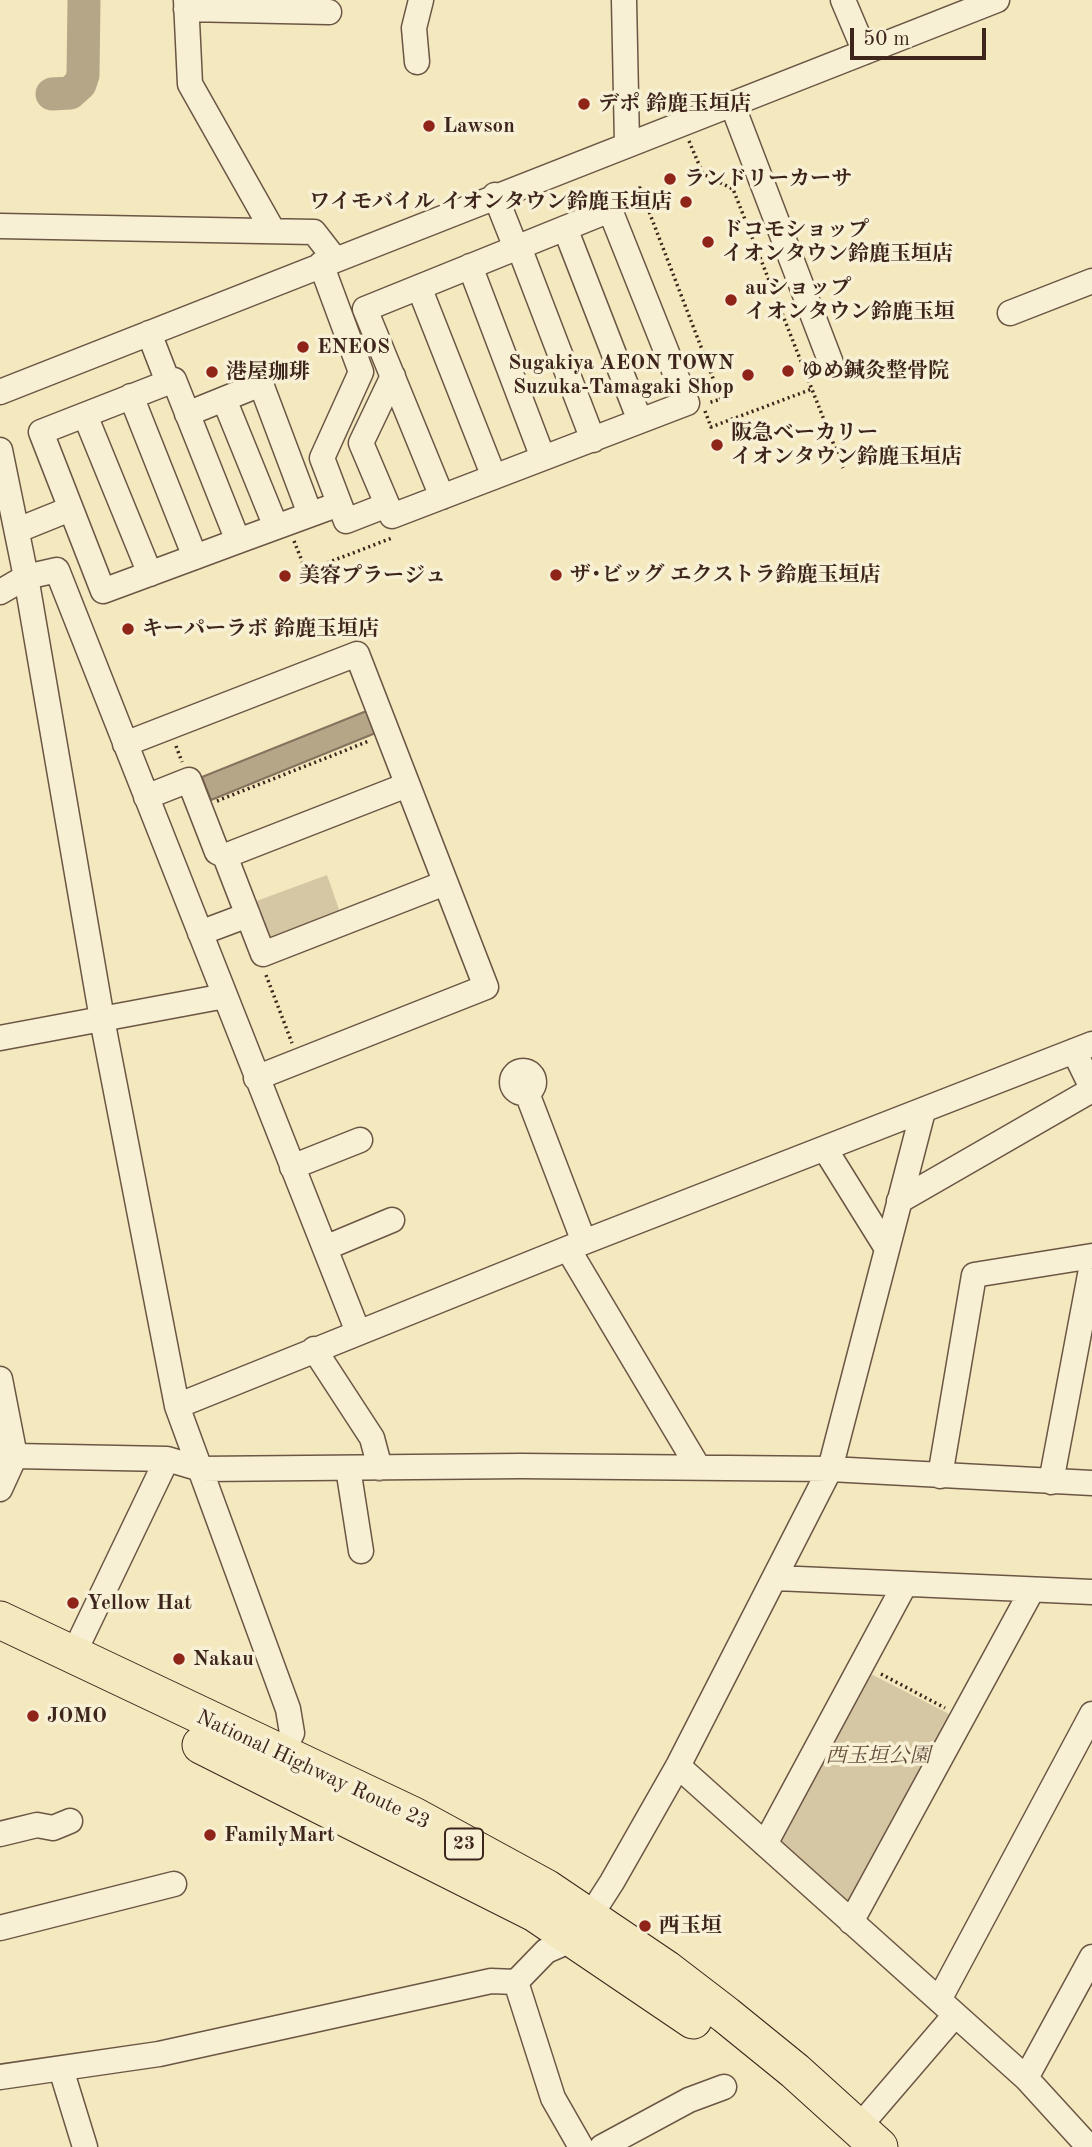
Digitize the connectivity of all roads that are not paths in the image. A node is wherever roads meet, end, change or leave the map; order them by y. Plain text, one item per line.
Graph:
1 (421, 0) edge
2 (624, 0) edge
3 (844, 0) edge
4 (996, 0) edge
5 (186, 4) edge
6 (329, 12) dead end
7 (865, 52) junction
8 (418, 62) dead end
9 (732, 104) junction
10 (627, 143) junction
11 (495, 195) junction
12 (0, 226) edge
13 (565, 228) junction
14 (273, 230) junction
15 (517, 247) junction
16 (328, 262) junction
17 (470, 266) junction
18 (1092, 281) edge
19 (419, 287) junction
20 (1010, 313) dead end
21 (149, 333) junction
22 (831, 363) dead end
23 (393, 376) junction
24 (168, 382) junction
25 (0, 392) edge
26 (131, 397) junction
27 (224, 399) junction
28 (187, 414) junction
29 (85, 415) junction
30 (640, 421) junction
31 (593, 440) junction
32 (0, 450) edge
33 (542, 458) junction
34 (494, 477) junction
35 (442, 497) junction
36 (339, 504) junction
37 (387, 505) junction
38 (70, 509) junction
39 (310, 514) junction
40 (18, 530) junction
41 (285, 534) junction
42 (237, 541) junction
43 (195, 557) junction
44 (150, 574) junction
45 (26, 577) junction
46 (0, 592) edge
47 (125, 744) junction
48 (407, 785) junction
49 (146, 797) junction
50 (225, 856) junction
51 (445, 883) junction
52 (247, 915) junction
53 (200, 933) junction
54 (225, 996) junction
55 (102, 1019) junction
56 (0, 1038) edge
57 (1083, 1048) edge
58 (256, 1078) junction
59 (1092, 1089) edge
60 (527, 1093) dead end
61 (923, 1111) junction
62 (360, 1140) dead end
63 (825, 1149) junction
64 (292, 1167) junction
65 (899, 1201) junction
66 (392, 1220) dead end
67 (576, 1245) junction
68 (886, 1247) junction
69 (324, 1248) junction
70 (1092, 1256) edge
71 (1092, 1264) edge
72 (358, 1332) junction
73 (314, 1349) junction
74 (0, 1379) edge
75 (177, 1406) junction
76 (7, 1453) edge
77 (167, 1459) junction
78 (698, 1467) junction
79 (348, 1468) junction
80 (380, 1468) junction
81 (201, 1469) junction
82 (830, 1469) junction
83 (940, 1476) junction
84 (1051, 1482) junction
85 (1092, 1483) edge
86 (0, 1489) edge
87 (361, 1550) dead end
88 (776, 1578) junction
89 (905, 1584) junction
90 (1032, 1590) junction
91 (1092, 1592) edge
92 (0, 1620) edge
93 (0, 1647) edge
94 (74, 1655) junction
95 (1092, 1714) edge
96 (678, 1766) junction
97 (275, 1767) junction
98 (70, 1821) dead end
99 (0, 1834) edge
100 (765, 1844) junction
101 (174, 1884) dead end
102 (851, 1922) junction
103 (582, 1927) junction
104 (0, 1928) edge
105 (1092, 1957) edge
106 (516, 1982) junction
107 (947, 2008) junction
108 (61, 2069) junction
109 (0, 2077) edge
110 (1026, 2078) junction
111 (724, 2087) dead end
112 (860, 2141) edge
113 (85, 2147) edge
114 (582, 2147) edge
115 (602, 2147) edge
116 (1089, 2147) edge

1 - 8 street
2 - 10 street
3 - 7 street
4 - 7 street
5 - 6 street
5 - 14 street
7 - 9 street
9 - 10 street
9 - 22 street
10 - 11 street
11 - 15 street
11 - 16 street
12 - 14 street
13 - 15 street
13 - 30 street
13 - 30 street
14 - 16 street
15 - 17 street
15 - 31 street
16 - 21 street
16 - 36 street
17 - 19 street
17 - 33 street
18 - 20 street
19 - 23 street
19 - 34 street
21 - 24 street
21 - 25 street
23 - 35 street
23 - 37 street
24 - 26 street
24 - 28 street
26 - 29 street
26 - 43 street
27 - 28 street
27 - 39 street
27 - 41 street
28 - 42 street
29 - 38 street
29 - 44 street
30 - 31 street
31 - 33 street
32 - 40 street
33 - 34 street
34 - 35 street
35 - 37 street
36 - 37 street
36 - 39 street
38 - 40 street
38 - 44 street
39 - 41 street
40 - 45 street
41 - 42 street
42 - 43 street
43 - 44 street
45 - 46 street
45 - 47 street
45 - 55 street
47 - 48 street
47 - 49 street
48 - 50 street
48 - 51 street
49 - 50 street
49 - 53 street
50 - 52 street
51 - 52 street
51 - 58 street
52 - 53 street
53 - 54 street
54 - 55 street
54 - 58 street
55 - 56 street
55 - 75 street
57 - 59 street
57 - 61 street
58 - 64 street
59 - 65 street
60 - 67 street
61 - 63 street
61 - 65 street
62 - 64 street
63 - 67 street
63 - 68 street
64 - 69 street
65 - 68 street
66 - 69 street
67 - 72 street
67 - 78 street
68 - 82 street
69 - 72 street
70 - 83 street
71 - 84 street
72 - 73 street
73 - 75 street
73 - 80 street
74 - 76 street
75 - 81 street
76 - 77 street
76 - 86 street
77 - 81 street
77 - 94 street
78 - 80 street
78 - 82 street
79 - 80 street
79 - 81 street
79 - 87 street
81 - 97 street
82 - 83 street
82 - 88 street
83 - 84 street
84 - 85 street
88 - 89 street
88 - 96 street
89 - 90 street
89 - 100 street
90 - 91 street
90 - 102 street
92 - 94 highway, National Highway Route 23 / 23
93 - 97 highway, National Highway Route 23 / 23
94 - 97 highway, National Highway Route 23 / 23
95 - 107 street
96 - 100 street
96 - 103 street
97 - 103 highway, National Highway Route 23 / 23
98 - 99 street
100 - 102 street
101 - 104 street
102 - 107 street
103 - 106 street
103 - 112 highway, National Highway Route 23 / 23
105 - 110 street
106 - 108 street
106 - 114 street
107 - 110 street
107 - 112 street
108 - 109 street
108 - 113 street
110 - 116 street
111 - 115 street

